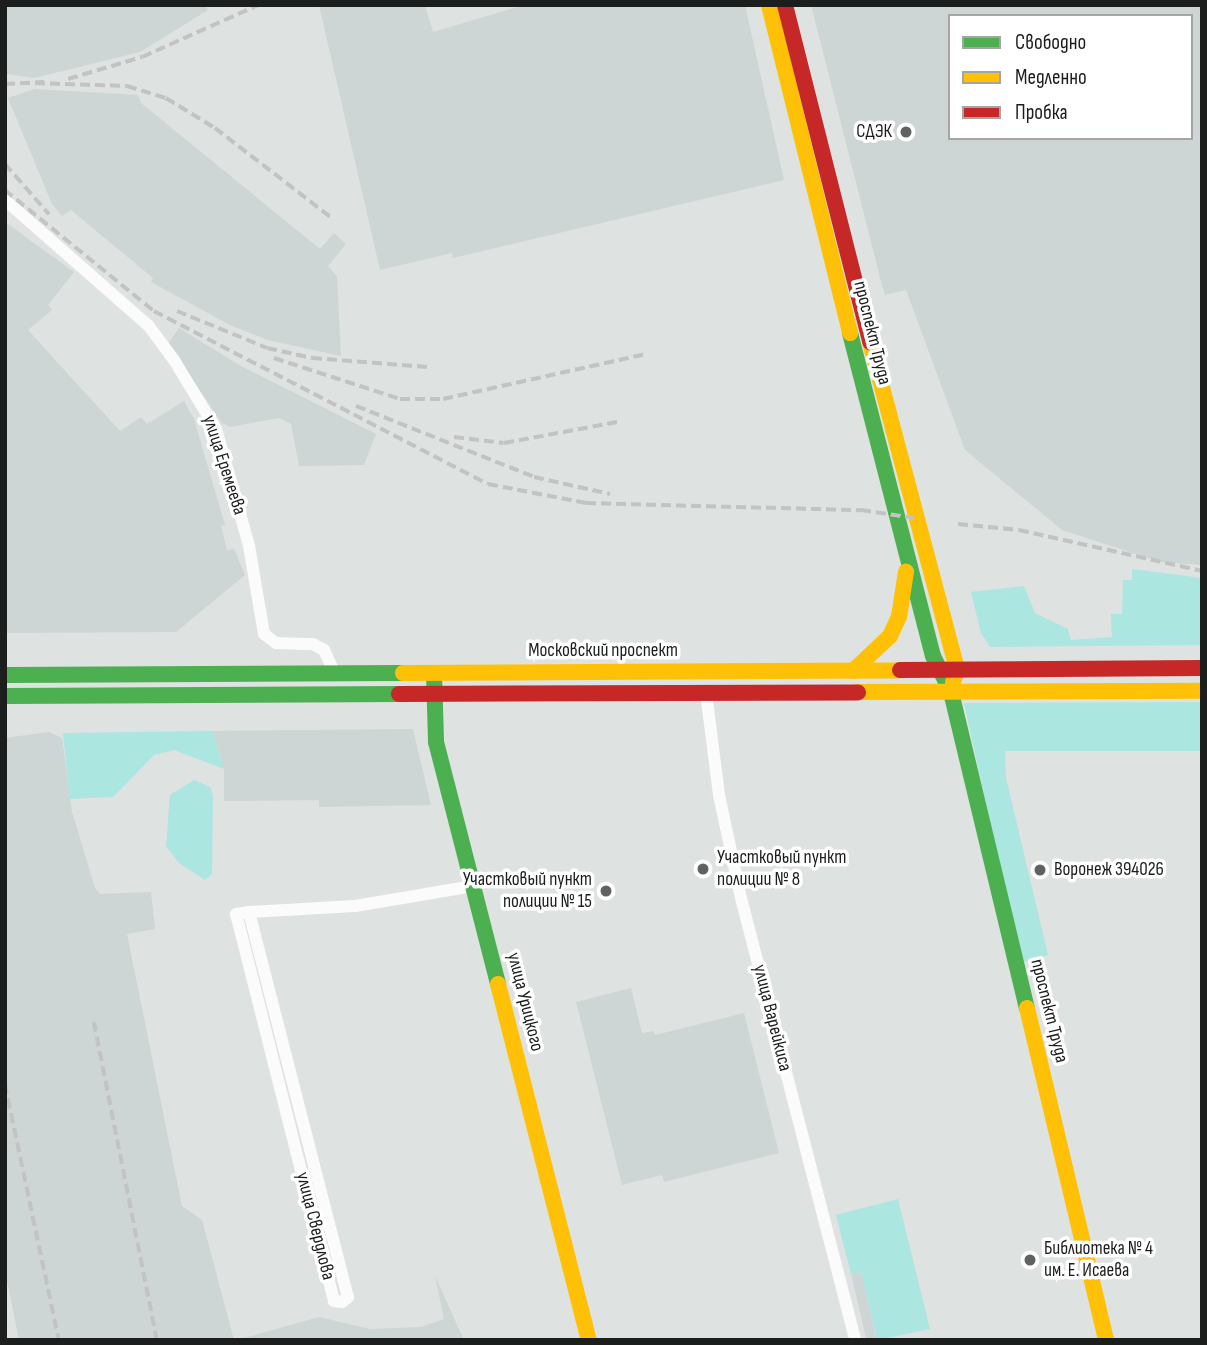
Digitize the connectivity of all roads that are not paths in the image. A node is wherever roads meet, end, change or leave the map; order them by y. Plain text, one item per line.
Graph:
1 (769, 5) edge
2 (785, 5) edge
3 (5, 200) edge
4 (906, 558) junction
5 (1202, 668) edge
6 (940, 670) junction
7 (957, 670) junction
8 (853, 671) junction
9 (434, 673) junction
10 (335, 674) junction
11 (5, 675) edge
12 (1202, 691) edge
13 (951, 692) junction
14 (706, 693) junction
15 (5, 696) edge
16 (434, 696) junction
17 (473, 886) junction
18 (243, 913) junction
19 (589, 1340) edge
20 (855, 1340) edge
21 (1106, 1340) edge

1 - 4 main road, проспект Труда
2 - 7 main road, проспект Труда
3 - 10 street, улица Еремеева
4 - 6 main road, проспект Труда
4 - 8 main road
5 - 7 main road, Московский проспект
6 - 7 main road, Московский проспект
6 - 8 main road, Московский проспект
6 - 13 main road, проспект Труда
7 - 13 main road
8 - 9 main road, Московский проспект
9 - 10 main road, Московский проспект
9 - 16 main road, улица Урицкого
10 - 11 main road, Московский проспект
12 - 13 main road
13 - 14 main road
13 - 21 main road, проспект Труда
14 - 16 main road
14 - 20 street, улица Варейкиса
15 - 16 main road
16 - 17 main road, улица Урицкого
17 - 18 street
17 - 19 main road, улица Урицкого
18 - 18 street, улица Свердлова

